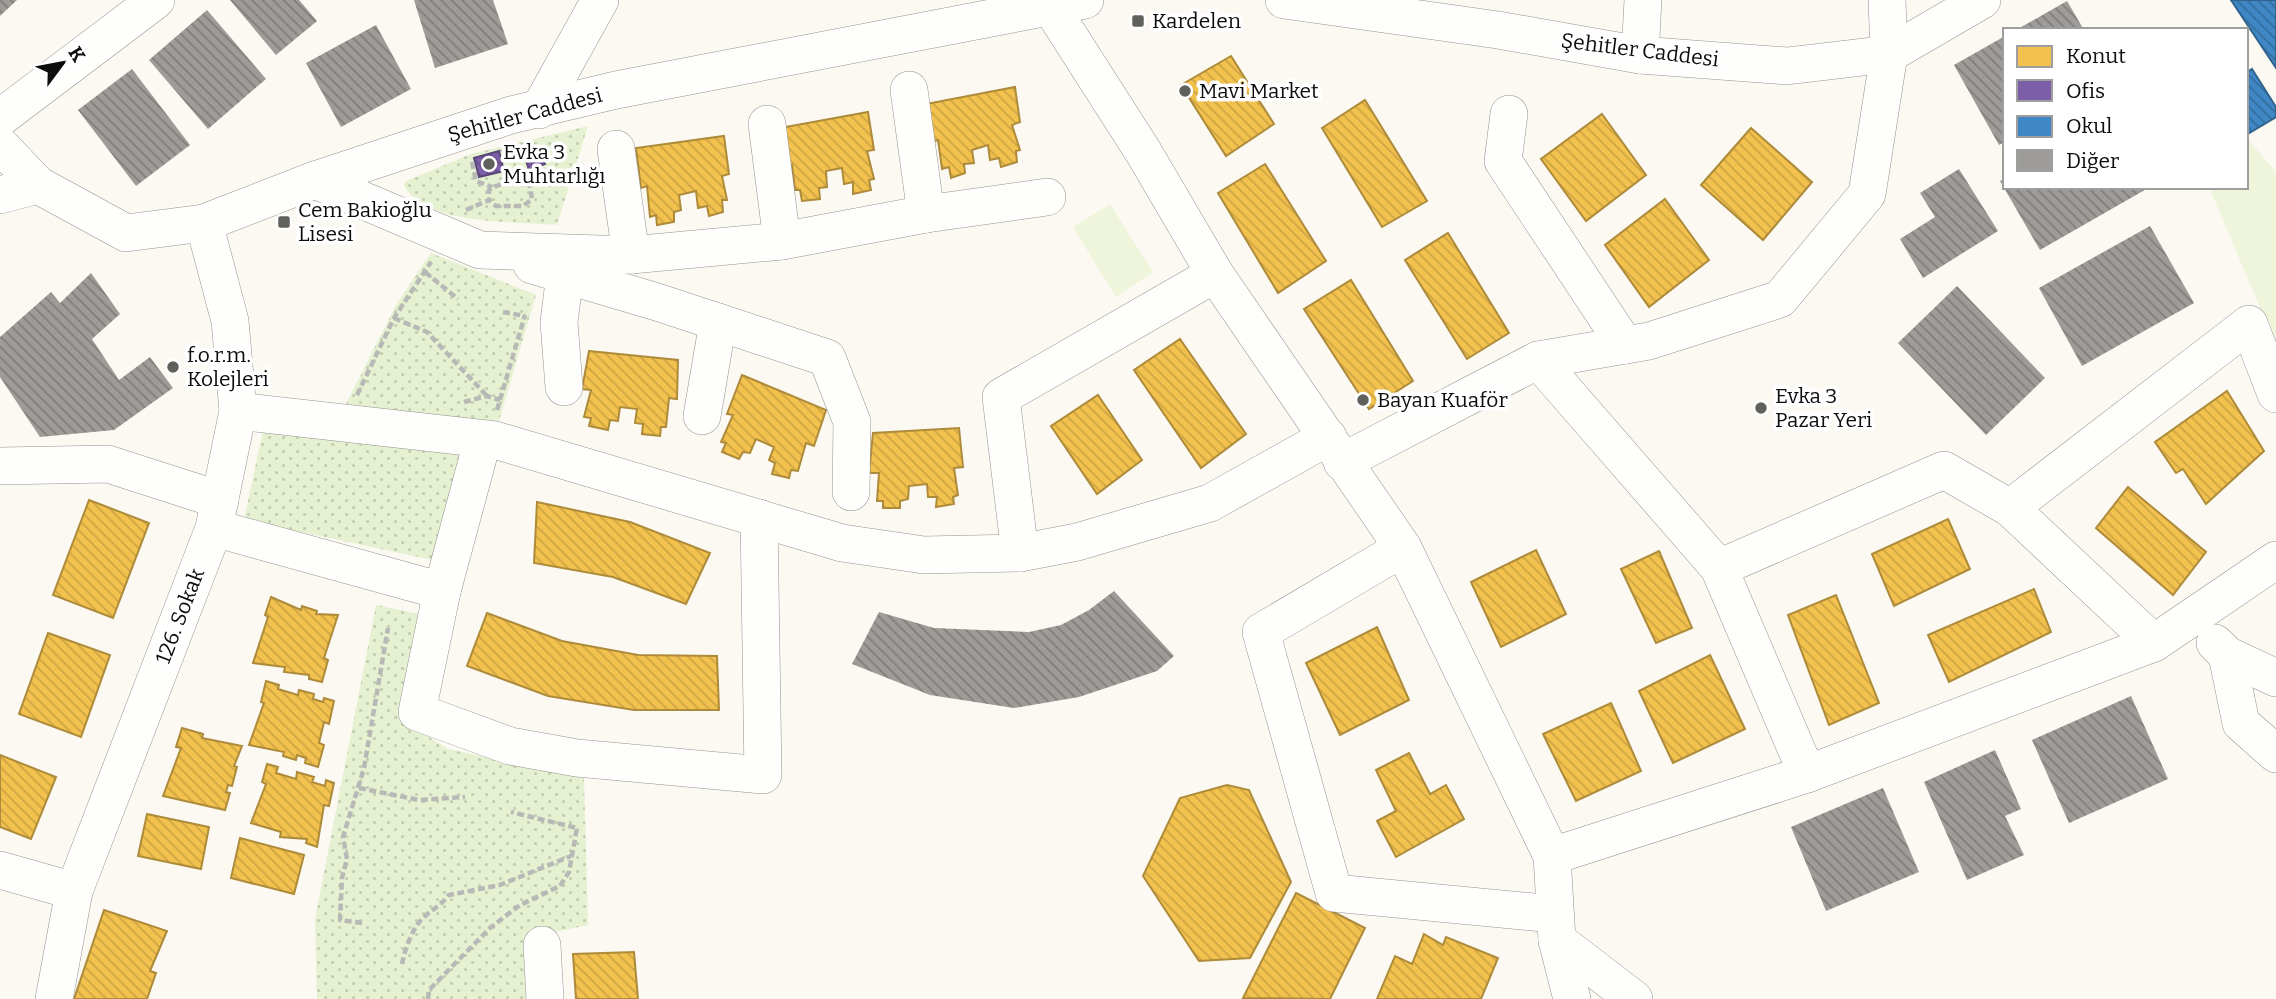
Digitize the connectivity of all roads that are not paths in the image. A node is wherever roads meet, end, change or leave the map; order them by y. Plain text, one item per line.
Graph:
1 (156, 0) edge
2 (600, 0) edge
3 (1284, 0) edge
4 (1643, 0) edge
5 (1886, 0) edge
6 (1982, 0) edge
7 (1068, 3) edge
8 (1932, 14) edge
9 (1889, 54) junction
10 (1640, 55) junction
11 (909, 90) dead end
12 (539, 110) junction
13 (1509, 114) dead end
14 (0, 118) edge
15 (767, 124) dead end
16 (0, 145) edge
17 (616, 149) dead end
18 (315, 180) junction
19 (38, 185) junction
20 (0, 195) edge
21 (1047, 197) dead end
22 (926, 214) junction
23 (204, 223) junction
24 (782, 241) junction
25 (464, 243) junction
26 (631, 255) junction
27 (565, 274) junction
28 (1215, 274) junction
29 (718, 322) junction
30 (1625, 345) junction
31 (1538, 360) junction
32 (564, 387) dead end
33 (2276, 394) edge
34 (238, 411) junction
35 (702, 416) dead end
36 (489, 426) junction
37 (1335, 450) junction
38 (0, 466) edge
39 (851, 492) dead end
40 (2010, 508) junction
41 (217, 514) junction
42 (759, 518) junction
43 (1403, 548) junction
44 (1020, 553) junction
45 (2276, 560) edge
46 (1719, 568) junction
47 (442, 591) junction
48 (2192, 619) junction
49 (2154, 643) junction
50 (2227, 655) junction
51 (2276, 678) edge
52 (2276, 754) edge
53 (1807, 774) junction
54 (1552, 856) junction
55 (0, 870) edge
56 (74, 891) junction
57 (1556, 927) junction
58 (542, 945) dead end
59 (54, 999) edge
60 (545, 999) edge
61 (1572, 999) edge
62 (1634, 999) edge

1 - 14 street
2 - 12 street
3 - 10 street, Şehitler Caddesi
4 - 10 street
5 - 9 street
6 - 8 street, Şehitler Caddesi
7 - 12 street, Şehitler Caddesi
7 - 28 street
8 - 9 street, Şehitler Caddesi
9 - 10 street, Şehitler Caddesi
9 - 30 street
11 - 22 street
12 - 18 street, Şehitler Caddesi
13 - 30 street
15 - 24 street
16 - 19 street, Şehitler Caddesi
17 - 26 street
18 - 23 street, Şehitler Caddesi
18 - 25 street
19 - 20 street
19 - 23 street, Şehitler Caddesi
21 - 22 street
22 - 24 street
23 - 34 street, 126. Sokak
24 - 26 street
25 - 26 street
25 - 27 street
27 - 29 street
27 - 32 street
28 - 37 street
28 - 44 street
29 - 35 street
29 - 39 street
30 - 31 street
31 - 37 street
31 - 46 street
33 - 40 street
34 - 36 street
34 - 41 street, 126. Sokak
36 - 42 street
36 - 47 street
37 - 43 street
37 - 44 street
38 - 41 street
40 - 46 street
40 - 49 street
41 - 47 street
41 - 56 street, 126. Sokak
42 - 44 street
42 - 47 street
43 - 54 street
43 - 57 street
45 - 48 street
46 - 53 street
48 - 49 street
48 - 50 street
49 - 53 street
50 - 51 street
50 - 52 street
53 - 54 street
54 - 57 street
55 - 56 street
56 - 59 street, 126. Sokak
57 - 61 street
57 - 62 street
58 - 60 street

